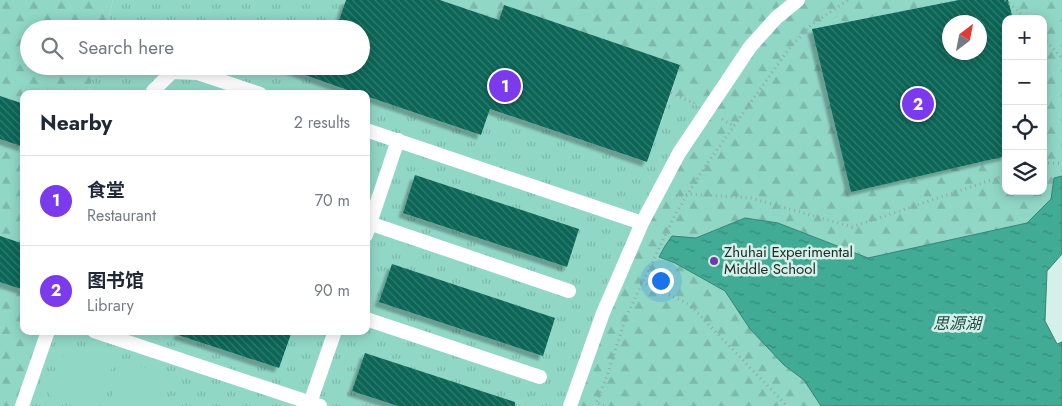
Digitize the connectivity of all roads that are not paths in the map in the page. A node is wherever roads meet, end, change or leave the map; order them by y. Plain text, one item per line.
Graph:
1 (798, 0) edge
2 (169, 75) edge
3 (204, 75) edge
4 (155, 90) edge
5 (248, 90) edge
6 (370, 131) edge
7 (398, 140) junction
8 (370, 219) edge
9 (642, 223) junction
10 (370, 228) edge
11 (569, 291) dead end
12 (370, 320) edge
13 (47, 335) edge
14 (106, 335) edge
15 (333, 335) edge
16 (540, 377) dead end
17 (315, 404) edge
18 (22, 406) edge
19 (570, 406) edge

1 - 9 lane
2 - 4 lane
3 - 5 lane
6 - 7 lane
7 - 8 lane
7 - 9 lane
9 - 19 lane
10 - 11 lane
12 - 16 lane
13 - 18 lane
14 - 17 lane
15 - 17 lane

